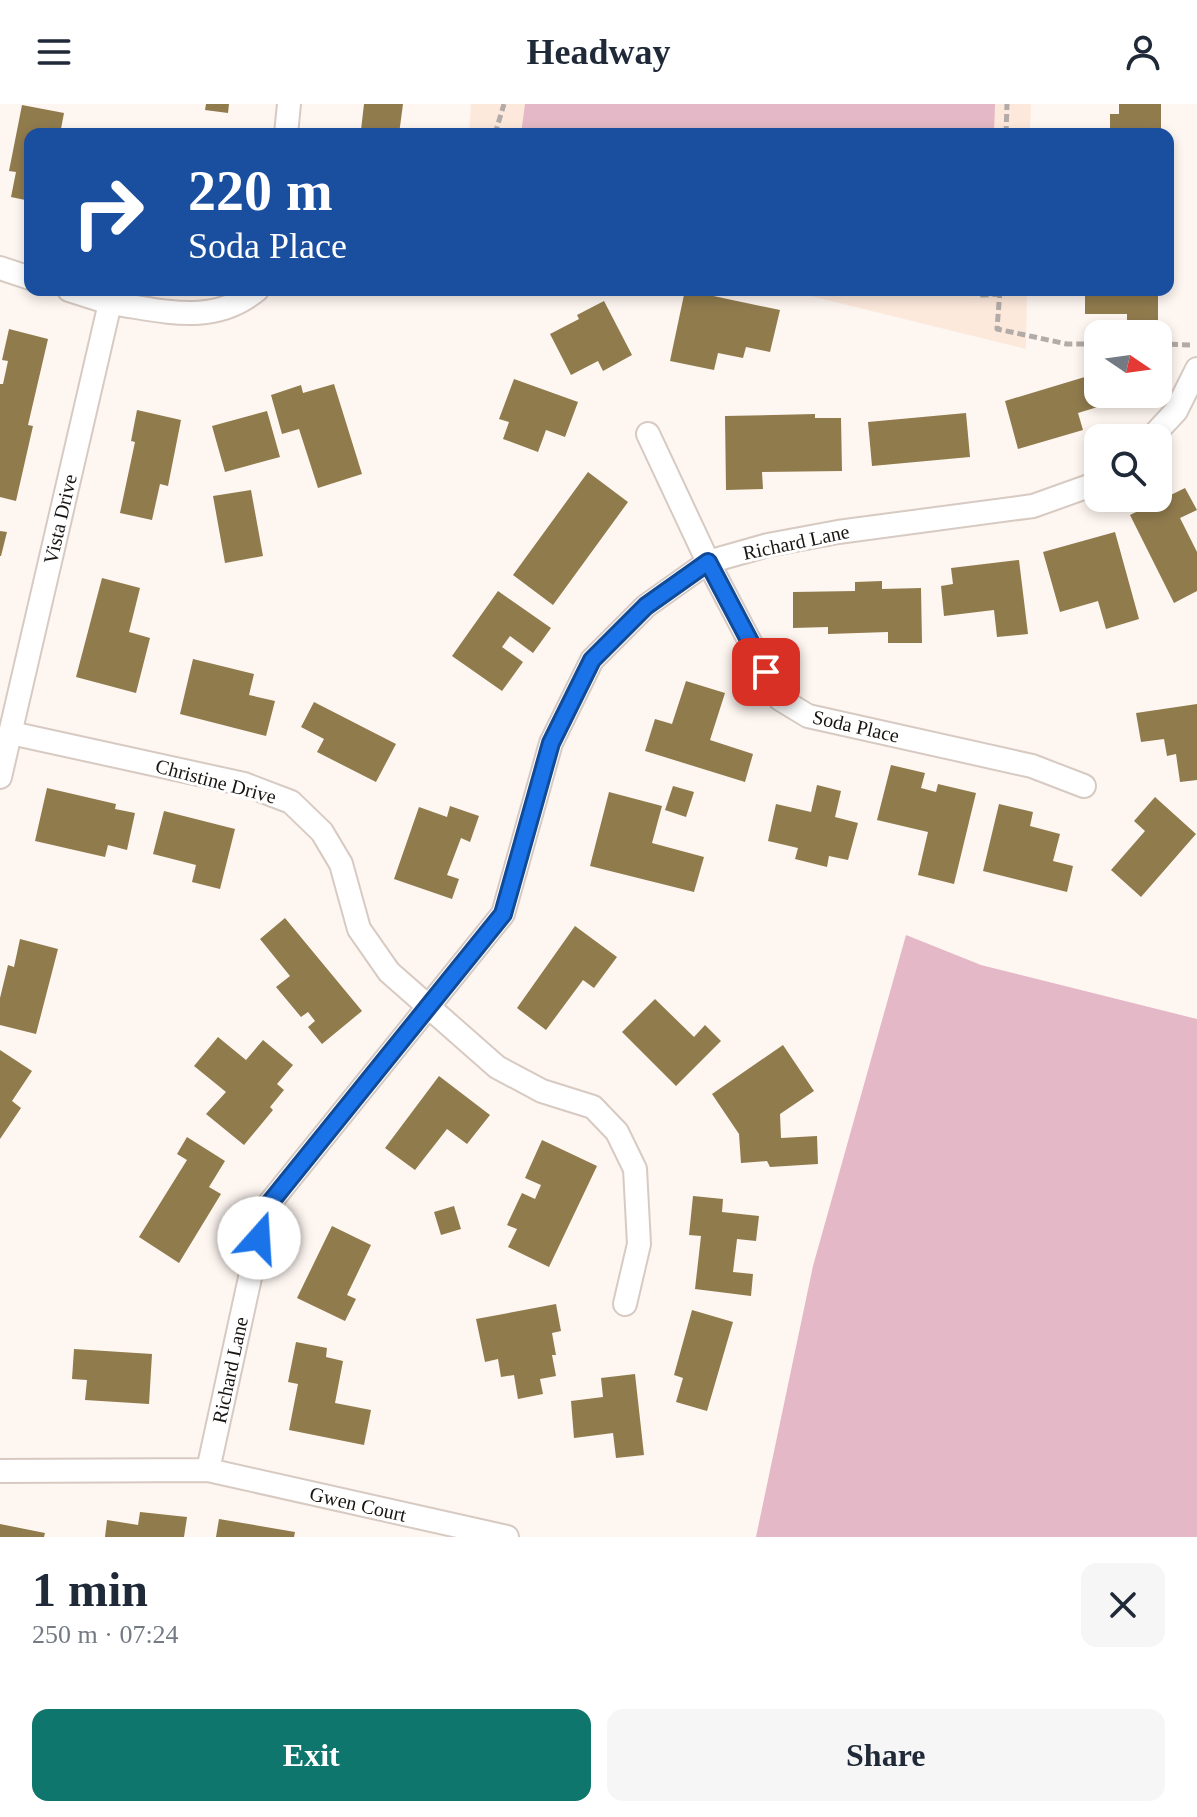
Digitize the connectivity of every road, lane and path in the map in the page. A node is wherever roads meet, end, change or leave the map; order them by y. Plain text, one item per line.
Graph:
1 (289, 104) edge
2 (504, 104) edge
3 (1007, 104) edge
4 (287, 128) edge
5 (497, 128) edge
6 (1006, 128) edge
7 (0, 268) edge
8 (24, 276) edge
9 (88, 296) edge
10 (248, 296) edge
11 (1000, 296) edge
12 (110, 303) junction
13 (1084, 344) edge
14 (1172, 344) edge
15 (1197, 345) edge
16 (1197, 369) edge
17 (1164, 424) edge
18 (648, 434) dead end
19 (1084, 488) edge
20 (708, 562) junction
21 (11, 733) junction
22 (0, 777) edge
23 (1084, 786) dead end
24 (429, 1007) junction
25 (625, 1304) dead end
26 (208, 1470) junction
27 (0, 1471) edge
28 (507, 1537) edge

1 - 4 street
2 - 5 path
3 - 6 path
7 - 8 street
9 - 12 street
10 - 12 street
11 - 13 path
12 - 21 street, Vista Drive
14 - 15 path
16 - 17 street
18 - 20 street, Soda Place
19 - 20 street, Richard Lane
20 - 23 street, Soda Place
20 - 24 street, Richard Lane
21 - 22 street, Vista Drive
21 - 24 street, Christine Drive
24 - 25 street, Christine Drive
24 - 26 street, Richard Lane
26 - 27 street
26 - 28 street, Gwen Court

